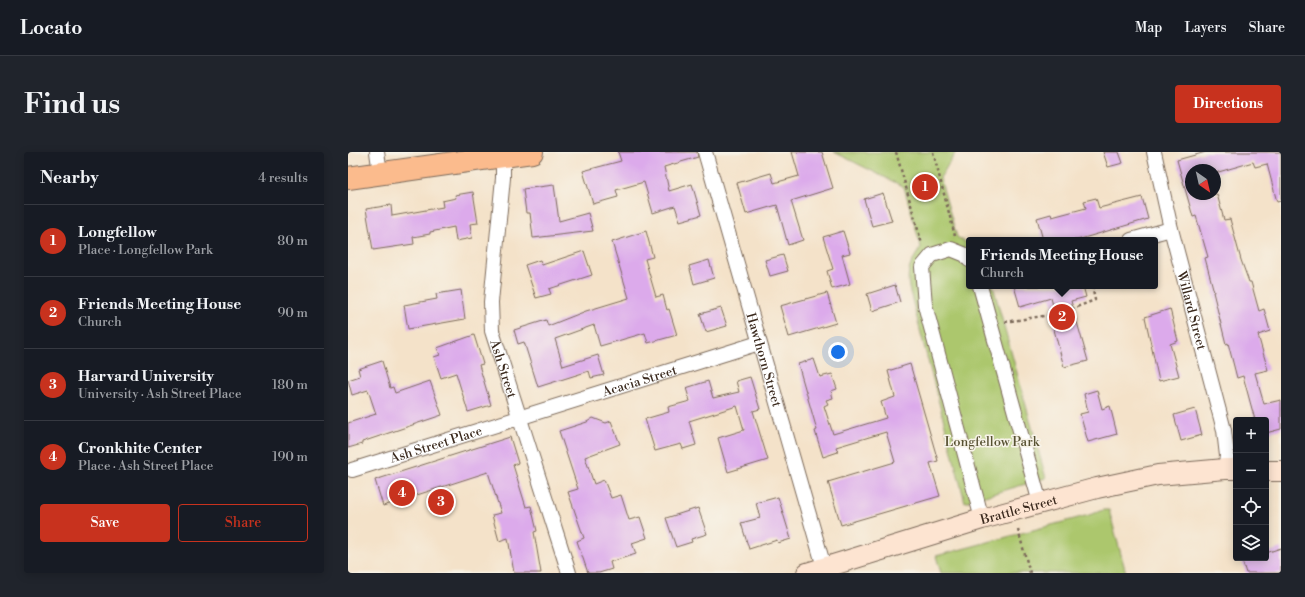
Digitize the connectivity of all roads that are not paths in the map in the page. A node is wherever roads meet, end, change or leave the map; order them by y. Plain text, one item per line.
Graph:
1 (377, 152) edge
2 (705, 152) edge
3 (1154, 152) edge
4 (515, 154) edge
5 (380, 174) junction
6 (348, 178) edge
7 (1171, 229) junction
8 (1142, 237) edge
9 (966, 255) edge
10 (981, 289) edge
11 (759, 343) junction
12 (520, 418) junction
13 (1230, 469) edge
14 (352, 470) dead end
15 (1269, 471) edge
16 (1281, 471) edge
17 (1040, 503) junction
18 (982, 519) junction
19 (816, 570) edge
20 (570, 573) edge

1 - 5 street
2 - 11 street, Hawthorn Street
3 - 7 street, Willard Street
4 - 5 main road
4 - 12 street, Ash Street
5 - 6 main road
7 - 8 street
7 - 13 street, Willard Street
9 - 18 street
10 - 17 street
11 - 12 street, Acacia Street
11 - 19 street, Hawthorn Street
12 - 14 street, Ash Street Place
12 - 20 street, Ash Street
13 - 17 main road, Brattle Street
15 - 16 main road
17 - 18 main road, Brattle Street
18 - 19 main road, Brattle Street

